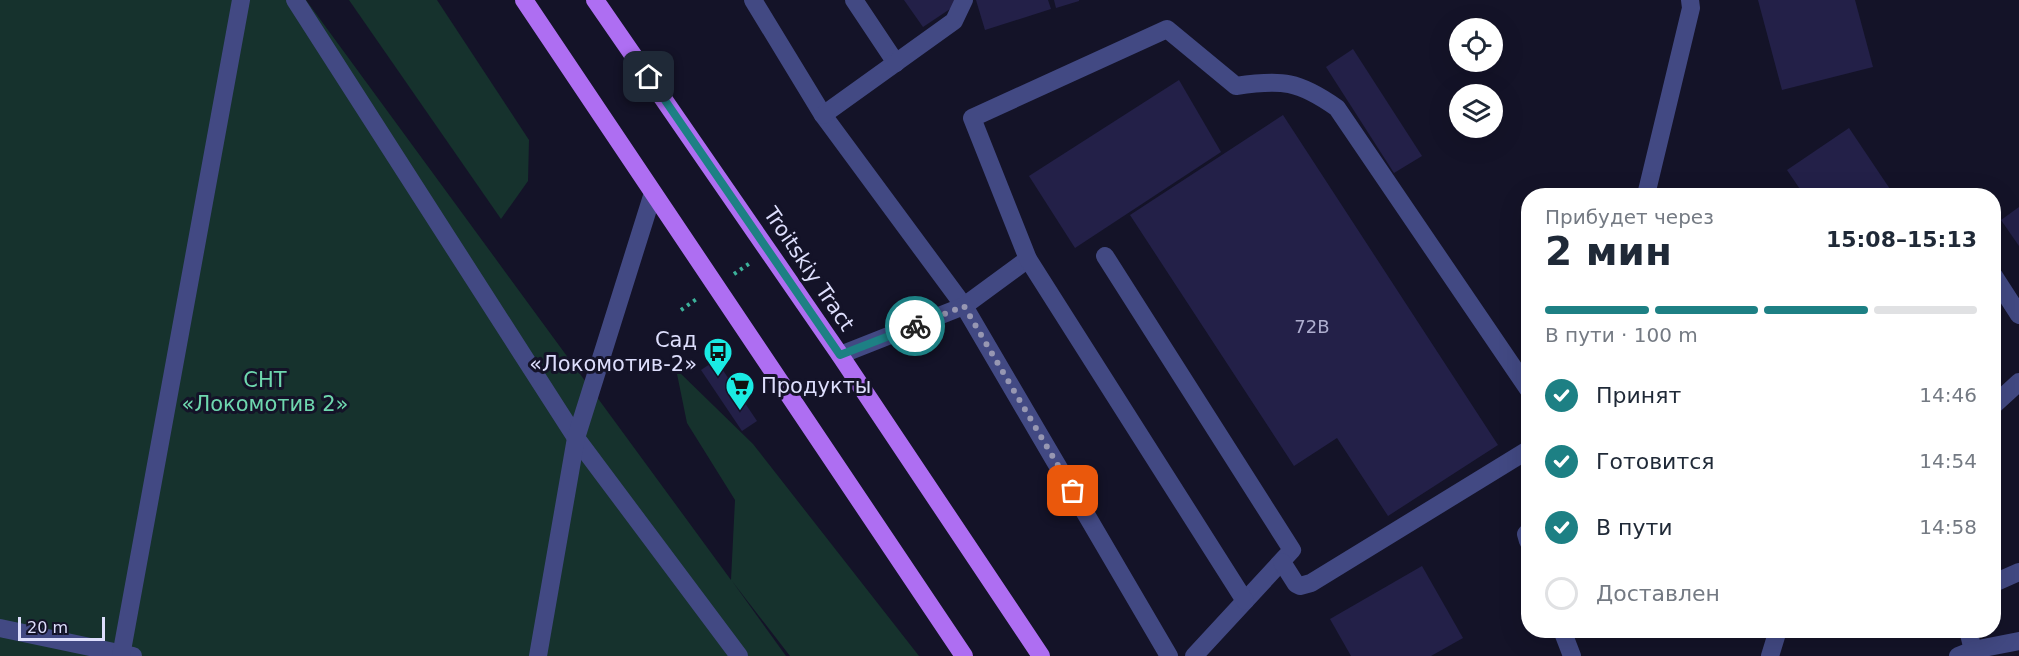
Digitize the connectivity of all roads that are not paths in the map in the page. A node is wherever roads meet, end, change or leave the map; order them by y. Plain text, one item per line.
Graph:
1 (241, 0) edge
2 (296, 0) edge
3 (524, 0) edge
4 (595, 0) edge
5 (753, 0) edge
6 (854, 0) edge
7 (964, 0) edge
8 (1690, 0) edge
9 (896, 63) junction
10 (823, 116) junction
11 (1648, 188) edge
12 (653, 193) junction
13 (1105, 256) dead end
14 (1028, 259) junction
15 (2001, 287) edge
16 (964, 306) junction
17 (2019, 315) edge
18 (840, 355) junction
19 (1521, 379) edge
20 (2019, 382) edge
21 (2001, 399) edge
22 (576, 438) junction
23 (1521, 454) edge
24 (1282, 562) junction
25 (2019, 572) edge
26 (2001, 580) edge
27 (1245, 601) junction
28 (0, 628) edge
29 (1565, 638) edge
30 (1776, 638) edge
31 (1967, 638) edge
32 (2019, 641) edge
33 (1965, 653) edge
34 (125, 655) edge
35 (538, 656) edge
36 (739, 656) edge
37 (964, 656) edge
38 (1041, 656) edge
39 (1169, 656) edge
40 (1194, 656) edge
41 (1572, 656) edge
42 (1770, 656) edge

1 - 34 lane
2 - 22 lane
3 - 12 main road
4 - 18 main road, Troitskiy Tract
5 - 10 lane
6 - 9 lane
7 - 9 lane
8 - 11 lane
9 - 10 lane
10 - 16 lane
12 - 22 lane
12 - 37 main road
13 - 24 lane
14 - 16 lane
14 - 19 lane
14 - 27 lane
15 - 17 lane
16 - 18 lane
16 - 39 lane
18 - 38 main road, Troitskiy Tract
20 - 21 lane
22 - 35 lane
22 - 36 lane
23 - 24 lane
24 - 27 lane
25 - 26 lane
27 - 40 lane
28 - 34 lane
29 - 41 lane
30 - 42 lane
31 - 33 lane
32 - 33 lane

